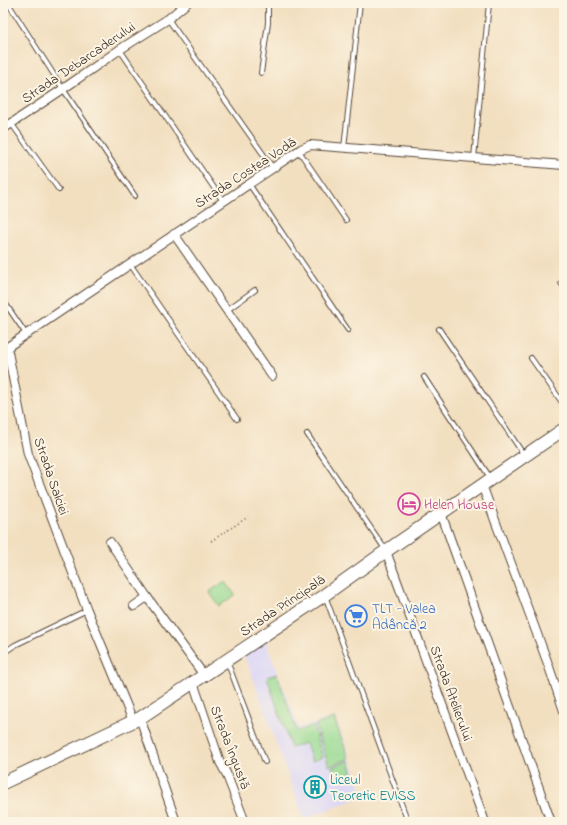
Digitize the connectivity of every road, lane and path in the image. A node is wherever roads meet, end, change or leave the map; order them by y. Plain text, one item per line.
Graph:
1 (8, 3) edge
2 (187, 3) edge
3 (268, 3) edge
4 (360, 3) edge
5 (489, 3) edge
6 (168, 19) junction
7 (119, 50) junction
8 (261, 73) dead end
9 (63, 89) junction
10 (11, 123) junction
11 (3, 129) edge
12 (344, 148) junction
13 (298, 150) junction
14 (474, 159) junction
15 (564, 165) edge
16 (273, 168) junction
17 (248, 184) junction
18 (59, 190) dead end
19 (135, 196) dead end
20 (223, 201) junction
21 (346, 220) dead end
22 (174, 234) junction
23 (130, 264) junction
24 (561, 283) dead end
25 (564, 287) edge
26 (255, 290) dead end
27 (3, 300) edge
28 (227, 310) junction
29 (438, 329) dead end
30 (348, 330) dead end
31 (27, 334) junction
32 (5, 348) edge
33 (532, 358) dead end
34 (272, 376) dead end
35 (424, 377) dead end
36 (564, 405) edge
37 (237, 419) dead end
38 (564, 429) edge
39 (307, 434) dead end
40 (525, 456) junction
41 (486, 482) junction
42 (441, 513) junction
43 (248, 516) dead end
44 (211, 541) dead end
45 (110, 542) dead end
46 (386, 551) junction
47 (323, 596) junction
48 (147, 597) junction
49 (134, 606) dead end
50 (87, 610) junction
51 (3, 653) edge
52 (227, 660) junction
53 (203, 674) junction
54 (193, 682) junction
55 (564, 712) edge
56 (136, 719) junction
57 (265, 762) dead end
58 (3, 783) edge
59 (176, 822) edge
60 (245, 822) edge
61 (408, 822) edge
62 (485, 822) edge
63 (551, 822) edge

1 - 9 lane
2 - 6 street, Strada Debarcaderului
3 - 8 lane
4 - 12 lane
5 - 14 lane
6 - 7 street, Strada Debarcaderului
6 - 16 lane
7 - 9 street, Strada Debarcaderului
7 - 20 lane
9 - 10 street, Strada Debarcaderului
9 - 19 lane
10 - 11 street, Strada Debarcaderului
10 - 18 lane
12 - 13 street, Strada Costea Vodă
12 - 14 street, Strada Costea Vodă
13 - 16 street, Strada Costea Vodă
13 - 21 lane
14 - 15 street, Strada Costea Vodă
16 - 17 street, Strada Costea Vodă
17 - 20 street, Strada Costea Vodă
17 - 30 lane
20 - 22 street, Strada Costea Vodă
22 - 23 street, Strada Costea Vodă
22 - 28 street
23 - 31 street, Strada Costea Vodă
23 - 37 lane
24 - 25 lane
26 - 28 lane
27 - 31 lane
28 - 34 street
29 - 40 lane
31 - 32 street, Strada Costea Vodă
32 - 50 street, Strada Salciei
33 - 36 lane
35 - 41 lane
38 - 40 street, Strada Principală
39 - 46 lane
40 - 41 street, Strada Principală
41 - 42 street, Strada Principală
41 - 55 street
42 - 46 street, Strada Principală
42 - 63 street
43 - 44 path
45 - 48 street
46 - 47 street, Strada Principală
46 - 62 street, Strada Atelierului
47 - 52 street, Strada Principală
47 - 61 lane
48 - 49 street
48 - 53 street
50 - 51 lane
50 - 56 street, Strada Salciei
52 - 53 street, Strada Principală
52 - 57 lane
53 - 54 street, Strada Principală
54 - 56 street, Strada Principală
54 - 60 street, Strada Îngustă
56 - 58 street, Strada Principală
56 - 59 street, Strada Salciei

